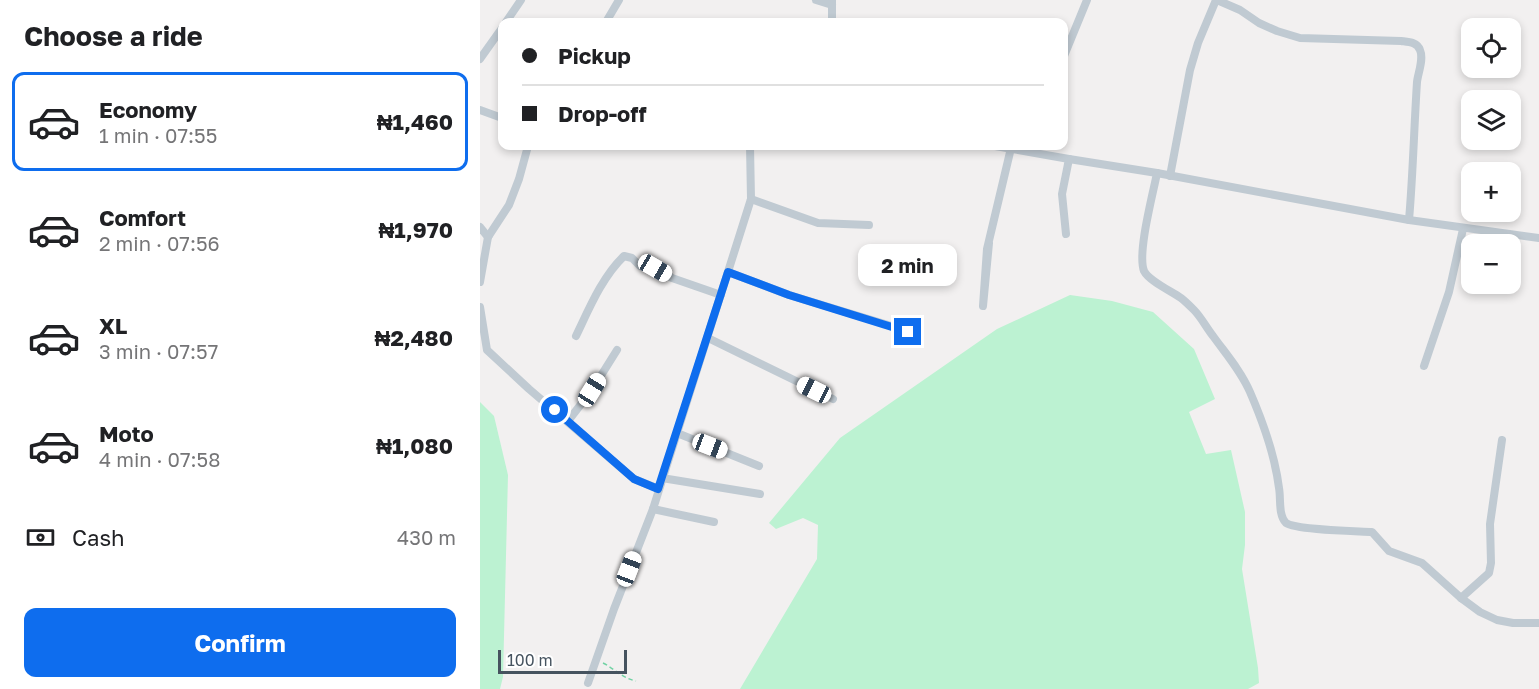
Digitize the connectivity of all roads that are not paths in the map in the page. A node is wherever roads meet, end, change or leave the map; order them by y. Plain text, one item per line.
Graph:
1 (521, 0) edge
2 (619, 0) edge
3 (816, 0) edge
4 (1087, 0) edge
5 (1217, 0) edge
6 (832, 3) edge
7 (509, 18) edge
8 (608, 18) edge
9 (498, 34) edge
10 (1068, 46) edge
11 (480, 59) edge
12 (480, 110) edge
13 (498, 117) edge
14 (527, 150) edge
15 (750, 150) edge
16 (1011, 150) edge
17 (1033, 150) edge
18 (1068, 159) junction
19 (1157, 172) junction
20 (1170, 176) junction
21 (751, 199) junction
22 (1409, 220) junction
23 (869, 225) dead end
24 (480, 227) edge
25 (1462, 229) junction
26 (1066, 234) dead end
27 (488, 237) junction
28 (1539, 238) edge
29 (989, 243) junction
30 (728, 272) junction
31 (480, 282) edge
32 (721, 295) junction
33 (480, 307) edge
34 (908, 332) dead end
35 (576, 336) dead end
36 (708, 338) junction
37 (617, 350) dead end
38 (484, 352) edge
39 (1424, 366) dead end
40 (832, 399) dead end
41 (568, 421) junction
42 (677, 433) junction
43 (1502, 440) dead end
44 (759, 466) dead end
45 (662, 478) junction
46 (658, 489) junction
47 (760, 494) dead end
48 (653, 509) junction
49 (714, 522) dead end
50 (1461, 598) junction
51 (1539, 623) edge
52 (588, 683) dead end

1 - 7 street
2 - 8 street
3 - 6 street
4 - 10 street
5 - 20 street
5 - 22 street
9 - 11 street
12 - 13 street
14 - 27 street
15 - 21 street
16 - 29 street
17 - 18 street
18 - 19 street
18 - 26 street
19 - 20 street
19 - 50 street
20 - 22 street
21 - 23 street
21 - 30 street
22 - 25 street
24 - 27 street
25 - 28 street
25 - 39 street
27 - 31 street
29 - 29 street
30 - 32 street
30 - 34 street
32 - 35 street
32 - 36 street
33 - 38 street
36 - 40 street
36 - 42 street
37 - 41 street
38 - 41 street
41 - 46 street
42 - 44 street
42 - 45 street
43 - 50 street
45 - 46 street
45 - 47 street
46 - 48 street
48 - 49 street
48 - 52 street
50 - 51 street

